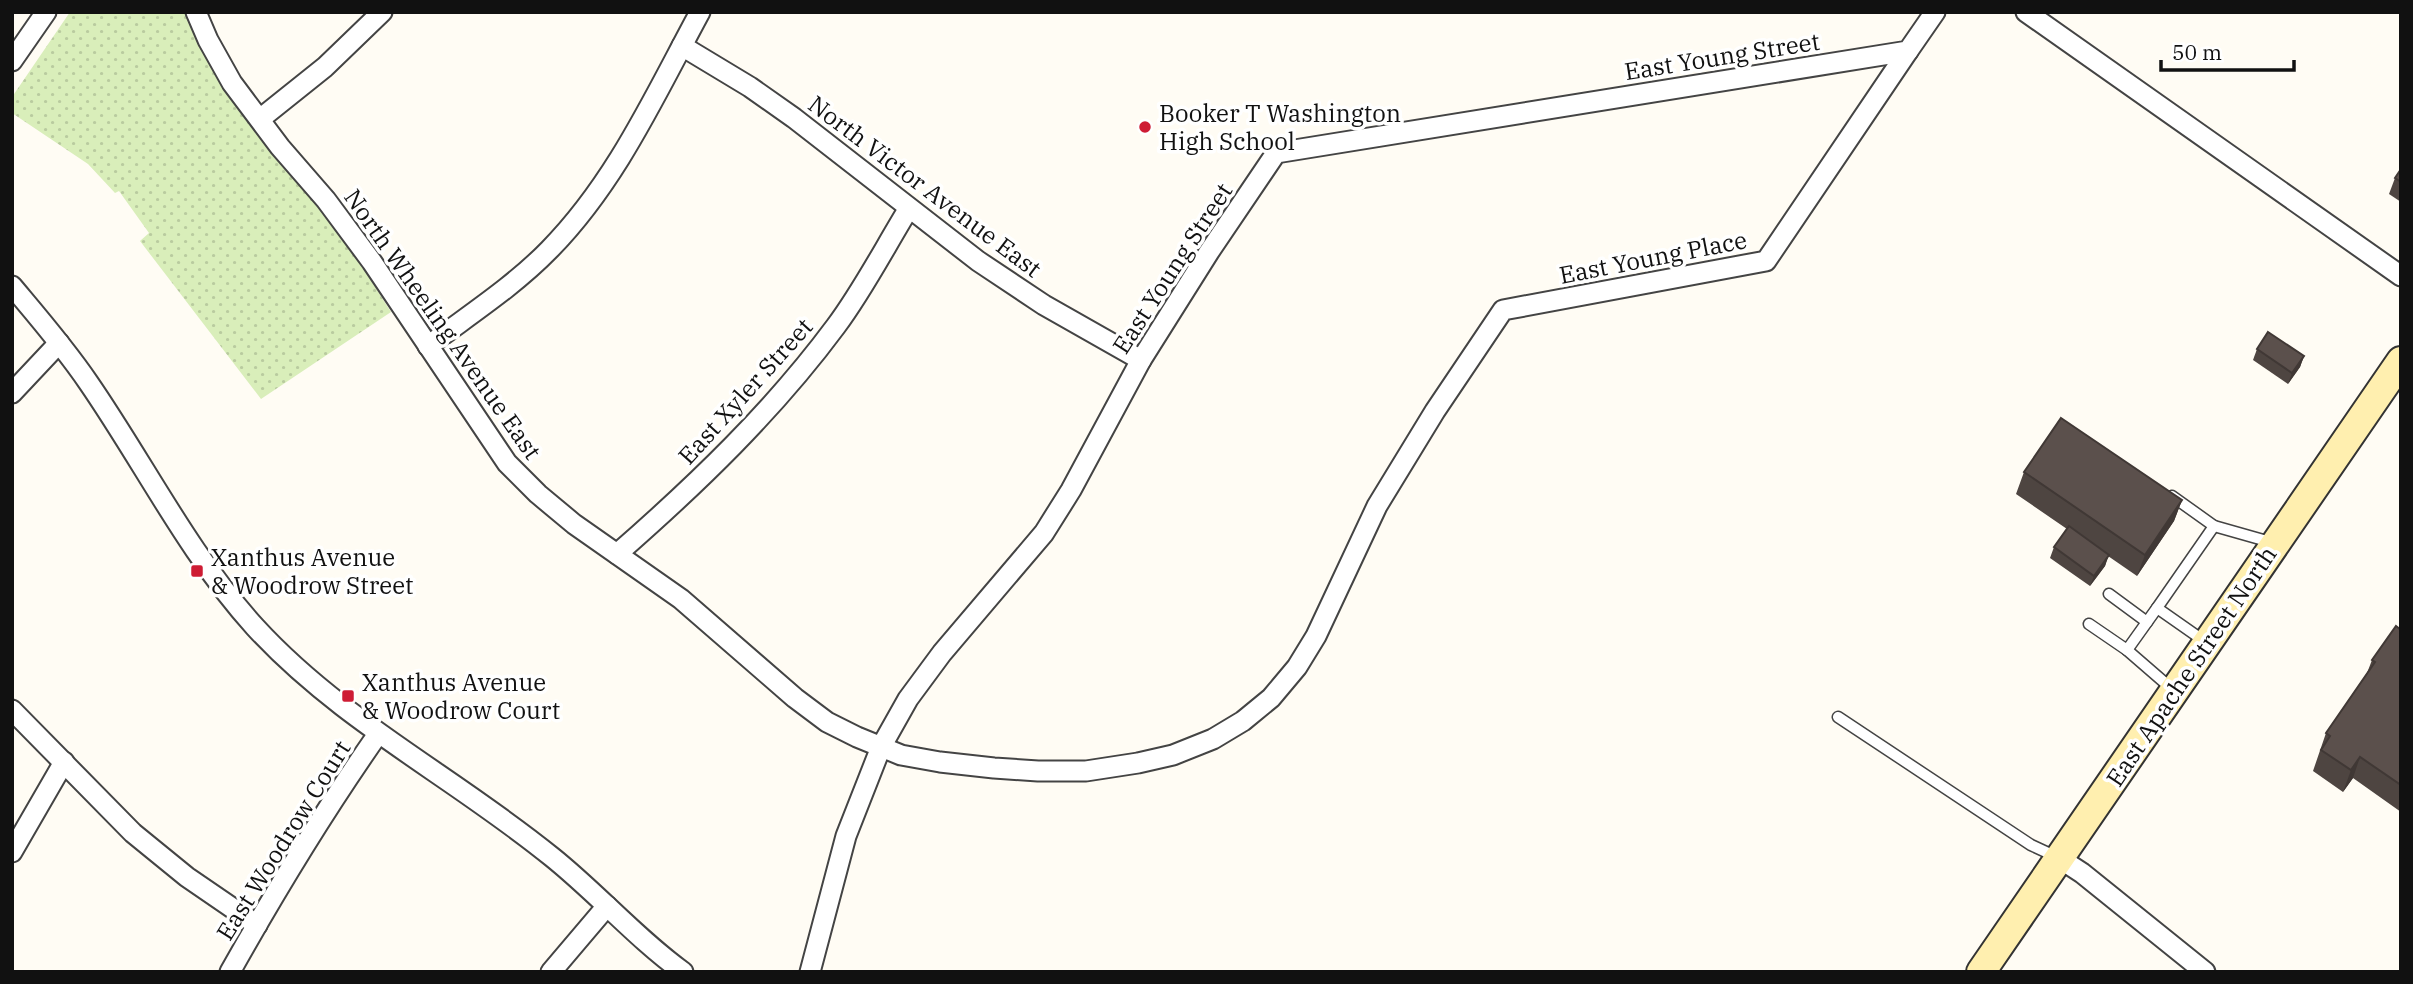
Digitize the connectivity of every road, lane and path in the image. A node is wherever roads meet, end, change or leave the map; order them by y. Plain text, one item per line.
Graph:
1 (46, 12) edge
2 (196, 12) edge
3 (382, 12) edge
4 (700, 12) edge
5 (1935, 12) edge
6 (2026, 12) edge
7 (681, 46) junction
8 (1908, 51) junction
9 (12, 61) edge
10 (260, 119) junction
11 (909, 208) junction
12 (2401, 276) edge
13 (12, 286) edge
14 (59, 343) junction
15 (428, 346) junction
16 (1141, 360) junction
17 (2401, 361) edge
18 (12, 393) edge
19 (1435, 411) joint
20 (2160, 488) edge
21 (2214, 526) junction
22 (2275, 543) junction
23 (617, 554) junction
24 (2109, 594) dead end
25 (2157, 608) junction
26 (2147, 622) junction
27 (2089, 624) dead end
28 (2207, 643) junction
29 (2127, 650) junction
30 (2174, 691) junction
31 (12, 709) edge
32 (1838, 717) dead end
33 (378, 734) junction
34 (881, 747) junction
35 (64, 762) junction
36 (12, 852) edge
37 (2059, 858) junction
38 (607, 906) junction
39 (257, 925) junction
40 (230, 972) edge
41 (551, 972) edge
42 (683, 972) edge
43 (810, 972) edge
44 (1981, 972) edge
45 (2205, 972) edge

1 - 9 street
2 - 10 street, North Wheeling Avenue East
3 - 10 street
4 - 7 street
5 - 8 street
6 - 12 street
7 - 11 street, North Victor Avenue East
7 - 15 street
8 - 16 street, East Young Street
8 - 19 street, East Young Place
10 - 15 street, North Wheeling Avenue East
11 - 16 street, North Victor Avenue East
11 - 23 street, East Xyler Street
13 - 14 street
14 - 18 street
14 - 33 street
15 - 23 street, North Wheeling Avenue East
16 - 34 street, East Young Street
17 - 22 main road, East Apache Street North
19 - 34 street, North Wheeling Avenue East
20 - 21 lane
21 - 22 lane
21 - 25 lane
22 - 28 main road, East Apache Street North
23 - 34 street, North Wheeling Avenue East
24 - 26 lane
25 - 26 lane
25 - 28 lane
26 - 29 lane
27 - 29 lane
28 - 30 main road, East Apache Street North
29 - 30 lane
30 - 37 main road, East Apache Street North
31 - 35 street
32 - 37 lane
33 - 38 street
33 - 39 street, East Woodrow Court
34 - 43 street, East Young Street
35 - 36 street
35 - 39 street
37 - 44 main road, East Apache Street North
37 - 45 street
38 - 41 street
38 - 42 street
39 - 40 street, East Woodrow Court

